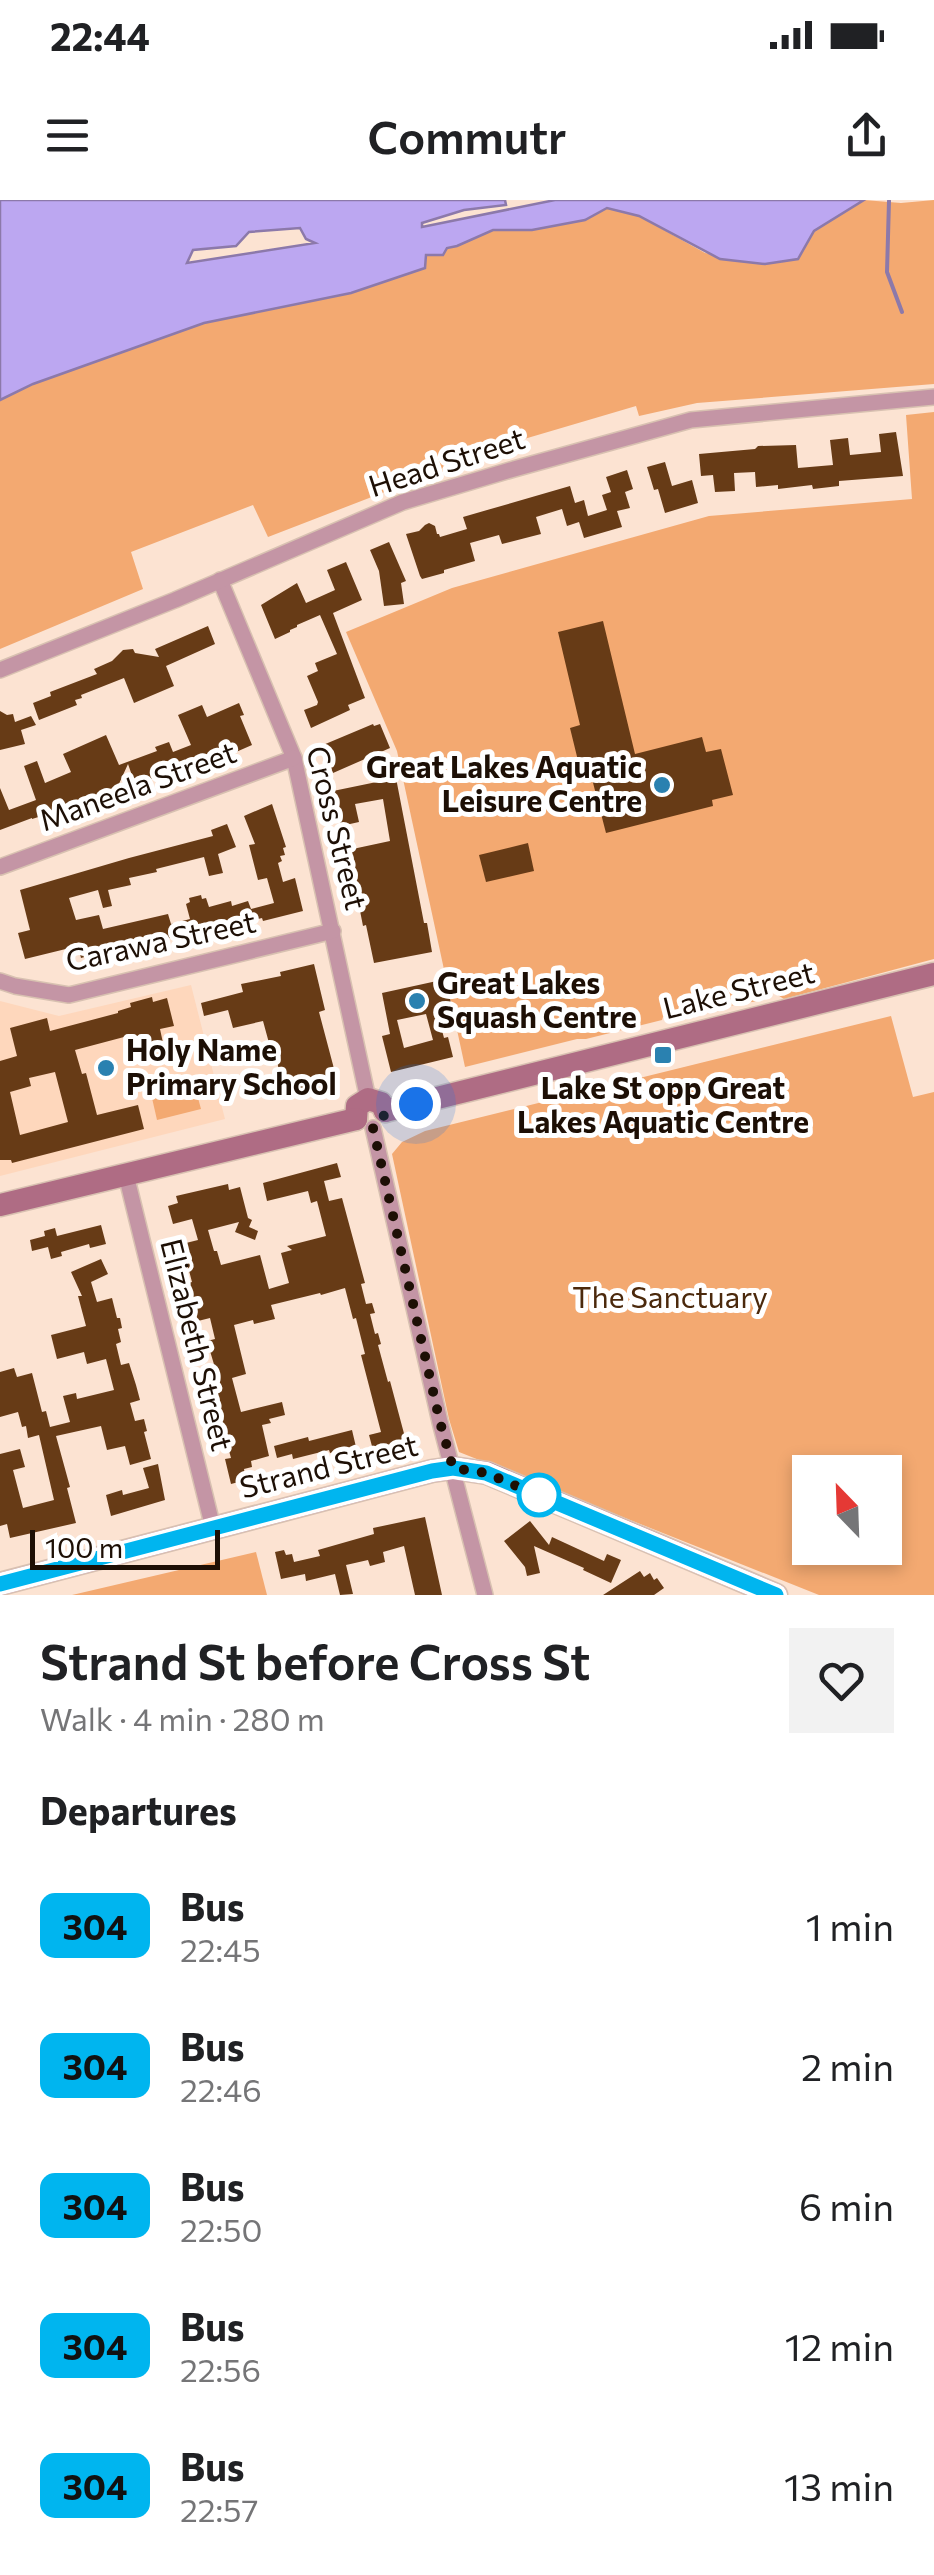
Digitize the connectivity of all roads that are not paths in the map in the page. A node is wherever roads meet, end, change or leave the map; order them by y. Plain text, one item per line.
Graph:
1 (934, 397) edge
2 (220, 580) junction
3 (0, 670) edge
4 (294, 758) junction
5 (0, 867) edge
6 (333, 932) junction
7 (934, 974) edge
8 (0, 980) edge
9 (370, 1114) junction
10 (126, 1175) junction
11 (0, 1205) edge
12 (453, 1468) junction
13 (214, 1528) junction
14 (34, 1575) junction
15 (0, 1584) edge
16 (12, 1595) edge
17 (485, 1595) edge
18 (776, 1595) edge

1 - 2 street, Head Street
2 - 3 street, Head Street
2 - 4 street, Cross Street
4 - 5 street, Maneela Street
4 - 6 street, Cross Street
6 - 8 street, Carawa Street
6 - 9 street, Cross Street
7 - 9 street, Lake Street
9 - 10 street, Lake Street
9 - 12 street, Cross Street
10 - 11 street, Lake Street
10 - 13 street, Elizabeth Street
12 - 13 street, Strand Street
12 - 17 street, Cross Street
12 - 18 street, Strand Street
13 - 14 street, Strand Street
14 - 15 street, Strand Street
14 - 16 street

